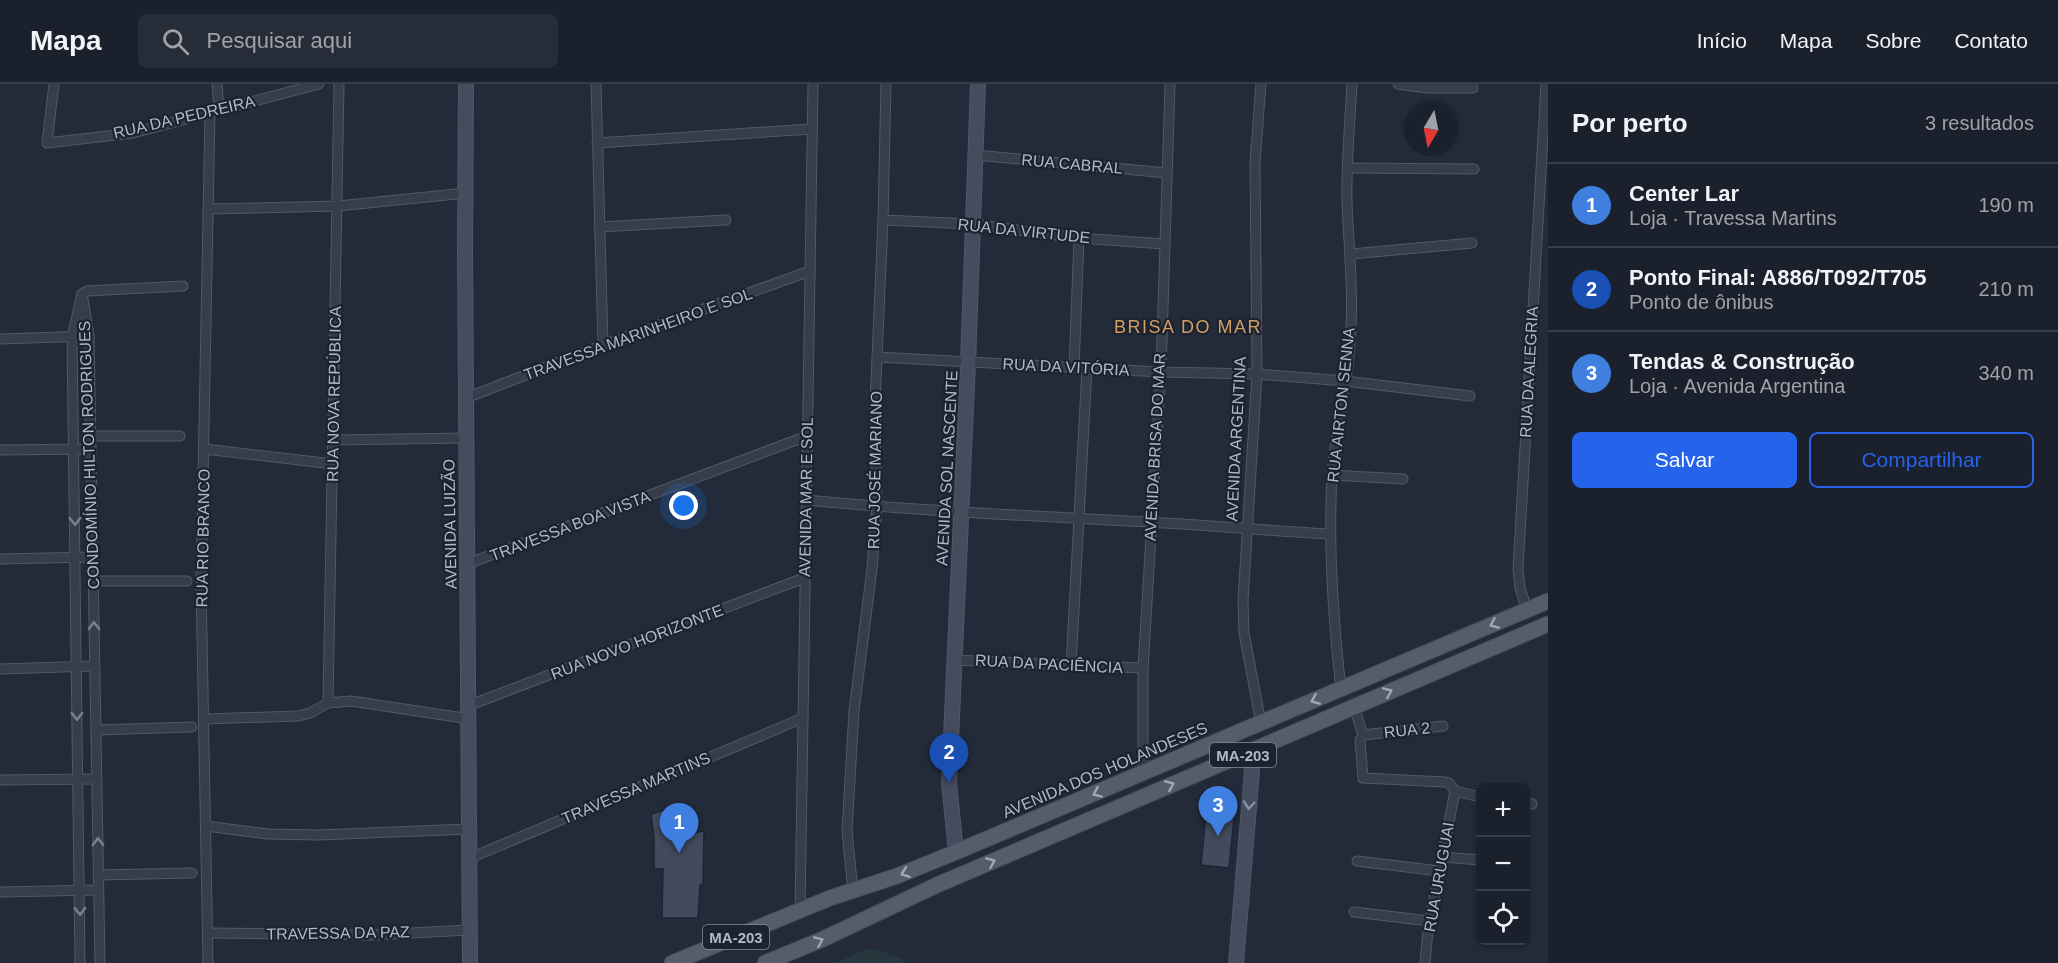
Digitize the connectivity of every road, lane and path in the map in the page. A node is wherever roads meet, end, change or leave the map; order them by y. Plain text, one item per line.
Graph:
1 (54, 84) edge
2 (217, 84) edge
3 (319, 84) edge
4 (339, 84) edge
5 (466, 84) edge
6 (596, 84) edge
7 (813, 84) edge
8 (886, 84) edge
9 (978, 84) edge
10 (1170, 84) edge
11 (1261, 84) edge
12 (1352, 84) edge
13 (1398, 84) edge
14 (1546, 84) edge
15 (1473, 88) dead end
16 (215, 111) junction
17 (812, 129) junction
18 (597, 142) junction
19 (976, 155) junction
20 (1347, 168) junction
21 (1474, 169) dead end
22 (1167, 173) junction
23 (466, 193) junction
24 (338, 206) junction
25 (208, 209) junction
26 (726, 220) dead end
27 (883, 220) junction
28 (973, 224) junction
29 (599, 227) junction
30 (1079, 238) junction
31 (1472, 243) dead end
32 (1164, 244) junction
33 (1351, 254) junction
34 (810, 271) junction
35 (183, 286) dead end
36 (82, 294) junction
37 (89, 336) junction
38 (72, 337) junction
39 (0, 339) edge
40 (603, 345) junction
41 (877, 357) junction
42 (968, 363) junction
43 (1074, 368) junction
44 (1087, 368) junction
45 (1161, 372) junction
46 (1257, 374) junction
47 (1345, 381) junction
48 (1470, 396) dead end
49 (466, 398) junction
50 (91, 436) junction
51 (180, 436) dead end
52 (807, 436) junction
53 (466, 438) junction
54 (334, 440) junction
55 (74, 449) junction
56 (91, 449) junction
57 (204, 449) junction
58 (0, 450) edge
59 (333, 464) junction
60 (1332, 475) junction
61 (1403, 479) dead end
62 (806, 500) junction
63 (877, 507) junction
64 (960, 513) junction
65 (1078, 519) junction
66 (1151, 522) junction
67 (1248, 530) junction
68 (1330, 534) junction
69 (75, 557) junction
70 (93, 557) junction
71 (0, 558) edge
72 (467, 564) junction
73 (804, 578) junction
74 (93, 581) junction
75 (187, 581) dead end
76 (1548, 601) edge
77 (1527, 610) junction
78 (1548, 624) edge
79 (954, 660) junction
80 (76, 666) junction
81 (94, 666) junction
82 (1071, 666) junction
83 (1143, 668) junction
84 (0, 669) edge
85 (1341, 689) junction
86 (328, 703) junction
87 (1354, 707) junction
88 (470, 712) junction
89 (803, 718) junction
90 (204, 719) junction
91 (1261, 723) junction
92 (1443, 726) dead end
93 (192, 727) dead end
94 (96, 730) junction
95 (1363, 735) junction
96 (1236, 757) junction
97 (1143, 773) junction
98 (78, 779) junction
99 (96, 779) junction
100 (0, 780) edge
101 (1455, 791) junction
102 (1476, 796) edge
103 (206, 826) junction
104 (469, 829) junction
105 (956, 852) junction
106 (1442, 857) junction
107 (468, 859) junction
108 (1476, 860) edge
109 (1357, 861) dead end
110 (1439, 871) junction
111 (192, 873) dead end
112 (98, 875) junction
113 (79, 890) junction
114 (98, 890) junction
115 (853, 891) junction
116 (0, 892) edge
117 (800, 911) junction
118 (1354, 912) dead end
119 (1430, 921) junction
120 (469, 930) junction
121 (208, 933) junction
122 (80, 963) edge
123 (100, 963) edge
124 (208, 963) edge
125 (471, 963) edge
126 (672, 963) edge
127 (765, 963) edge
128 (1236, 963) edge
129 (1425, 963) edge

1 - 16 street, RUA DA PEDREIRA
2 - 16 street, RUA RIO BRANCO
3 - 16 street, RUA DA PEDREIRA
4 - 24 street, RUA NOVA REPÚBLICA
5 - 23 street, AVENIDA LUIZÃO
6 - 18 street
7 - 17 street, AVENIDA MAR E SOL
8 - 27 street, RUA JOSÉ MARIANO
9 - 19 street, AVENIDA SOL NASCENTE
10 - 22 street, AVENIDA BRISA DO MAR
11 - 46 street, AVENIDA ARGENTINA
12 - 20 street, RUA AIRTON SENNA
13 - 15 street
14 - 77 street, RUA DA ALEGRIA
16 - 25 street, RUA RIO BRANCO
17 - 18 street
17 - 34 street, AVENIDA MAR E SOL
18 - 29 street
19 - 22 street, RUA CABRAL
19 - 28 street, AVENIDA SOL NASCENTE
20 - 21 street
20 - 33 street, RUA AIRTON SENNA
22 - 32 street, AVENIDA BRISA DO MAR
23 - 24 street
23 - 49 street, AVENIDA LUIZÃO
24 - 25 street
24 - 54 street, RUA NOVA REPÚBLICA
25 - 57 street, RUA RIO BRANCO
26 - 29 street
27 - 28 street, RUA DA VIRTUDE
27 - 41 street, RUA JOSÉ MARIANO
28 - 30 street, RUA DA VIRTUDE
28 - 42 street, AVENIDA SOL NASCENTE
29 - 40 street
30 - 32 street, RUA DA VIRTUDE
30 - 43 street
31 - 33 street
32 - 45 street, AVENIDA BRISA DO MAR
33 - 47 street, RUA AIRTON SENNA
34 - 40 street, TRAVESSA MARINHEIRO E SOL
34 - 52 street, AVENIDA MAR E SOL
35 - 36 street
36 - 37 street, CONDOMÍNIO HILTON RODRIGUES
36 - 38 street, CONDOMÍNIO HILTON RODRIGUES
37 - 38 street
37 - 50 street, CONDOMÍNIO HILTON RODRIGUES
38 - 39 street
38 - 55 street, CONDOMÍNIO HILTON RODRIGUES
40 - 49 street, TRAVESSA MARINHEIRO E SOL
41 - 42 street, RUA DA VITÓRIA
41 - 63 street, RUA JOSÉ MARIANO
42 - 43 street, RUA DA VITÓRIA
42 - 64 street, AVENIDA SOL NASCENTE
43 - 44 street, RUA DA VITÓRIA
44 - 45 street, RUA DA VITÓRIA
44 - 65 street
45 - 46 street, RUA DA VITÓRIA
45 - 66 street, AVENIDA BRISA DO MAR
46 - 47 street, RUA DA VITÓRIA
46 - 67 street, AVENIDA ARGENTINA
47 - 48 street, RUA DA VITÓRIA
47 - 60 street, RUA AIRTON SENNA
49 - 53 street, AVENIDA LUIZÃO
50 - 51 street
50 - 56 street, CONDOMÍNIO HILTON RODRIGUES
52 - 62 street, AVENIDA MAR E SOL
52 - 72 street, TRAVESSA BOA VISTA
53 - 54 street
53 - 72 street, AVENIDA LUIZÃO
54 - 59 street, RUA NOVA REPÚBLICA
55 - 56 street
55 - 58 street
55 -> 69 street, CONDOMÍNIO HILTON RODRIGUES
56 - 70 street, CONDOMÍNIO HILTON RODRIGUES
57 - 59 street
57 - 90 street, RUA RIO BRANCO
59 - 86 street, RUA NOVA REPÚBLICA
60 - 61 street
60 - 68 street, RUA AIRTON SENNA
62 - 63 street
62 - 73 street, AVENIDA MAR E SOL
63 - 64 street
63 - 115 street, RUA JOSÉ MARIANO
64 - 65 street
64 - 79 street, AVENIDA SOL NASCENTE
65 - 66 street
65 - 82 street
66 - 67 street
66 - 83 street, AVENIDA BRISA DO MAR
67 - 68 street
67 - 91 street, AVENIDA ARGENTINA
68 - 85 street, RUA AIRTON SENNA
69 - 70 street
69 - 71 street
69 - 80 street, CONDOMÍNIO HILTON RODRIGUES
70 - 74 street, CONDOMÍNIO HILTON RODRIGUES
72 - 88 street, AVENIDA LUIZÃO
73 - 88 street, RUA NOVO HORIZONTE
73 - 89 street, AVENIDA MAR E SOL
74 - 75 street
81 -> 74 street, CONDOMÍNIO HILTON RODRIGUES
76 - 77 main road, AVENIDA DOS HOLANDESES / MA-203
77 -> 85 main road, AVENIDA DOS HOLANDESES / MA-203
87 -> 78 main road, MA-203
79 - 82 street, RUA DA PACIÊNCIA
79 - 105 street, AVENIDA SOL NASCENTE
80 - 81 street
80 - 84 street
80 -> 98 street, CONDOMÍNIO HILTON RODRIGUES
81 - 94 street, CONDOMÍNIO HILTON RODRIGUES
82 - 83 street, RUA DA PACIÊNCIA
83 - 97 street, AVENIDA BRISA DO MAR
85 -> 91 main road, AVENIDA DOS HOLANDESES / MA-203
86 - 88 street, RUA NOVO HORIZONTE
86 - 90 street, RUA NOVO HORIZONTE
87 - 95 street, RUA 2
87 - 96 main road, MA-203
88 - 104 street, AVENIDA LUIZÃO
89 - 107 street, TRAVESSA MARTINS
89 - 117 street, AVENIDA MAR E SOL
90 - 103 street, RUA RIO BRANCO
91 - 97 main road, AVENIDA DOS HOLANDESES / MA-203
92 - 95 street, RUA 2
93 - 94 street
94 - 99 street, CONDOMÍNIO HILTON RODRIGUES
95 - 101 street
127 -> 96 main road, MA-203
96 -> 128 street
97 -> 105 main road, AVENIDA DOS HOLANDESES / MA-203
98 - 99 street
98 - 100 street
98 - 113 street, CONDOMÍNIO HILTON RODRIGUES
112 -> 99 street, CONDOMÍNIO HILTON RODRIGUES
101 - 102 street
101 - 106 street, RUA URUGUAI
103 - 104 street
103 - 121 street, RUA RIO BRANCO
104 - 107 street, AVENIDA LUIZÃO
105 -> 115 main road, AVENIDA DOS HOLANDESES / MA-203
106 - 108 street
106 - 110 street, RUA URUGUAI
107 - 120 street, AVENIDA LUIZÃO
109 - 110 street
110 - 119 street, RUA URUGUAI
111 - 112 street
112 - 114 street, CONDOMÍNIO HILTON RODRIGUES
113 - 114 street
113 - 116 street
113 -> 122 street, CONDOMÍNIO HILTON RODRIGUES
114 - 123 street, CONDOMÍNIO HILTON RODRIGUES
115 - 117 main road, AVENIDA DOS HOLANDESES / MA-203
117 - 126 main road, AVENIDA DOS HOLANDESES / MA-203
118 - 119 street
119 - 129 street, RUA URUGUAI
120 - 121 street, TRAVESSA DA PAZ
120 - 125 street, AVENIDA LUIZÃO
121 - 124 street, RUA RIO BRANCO

